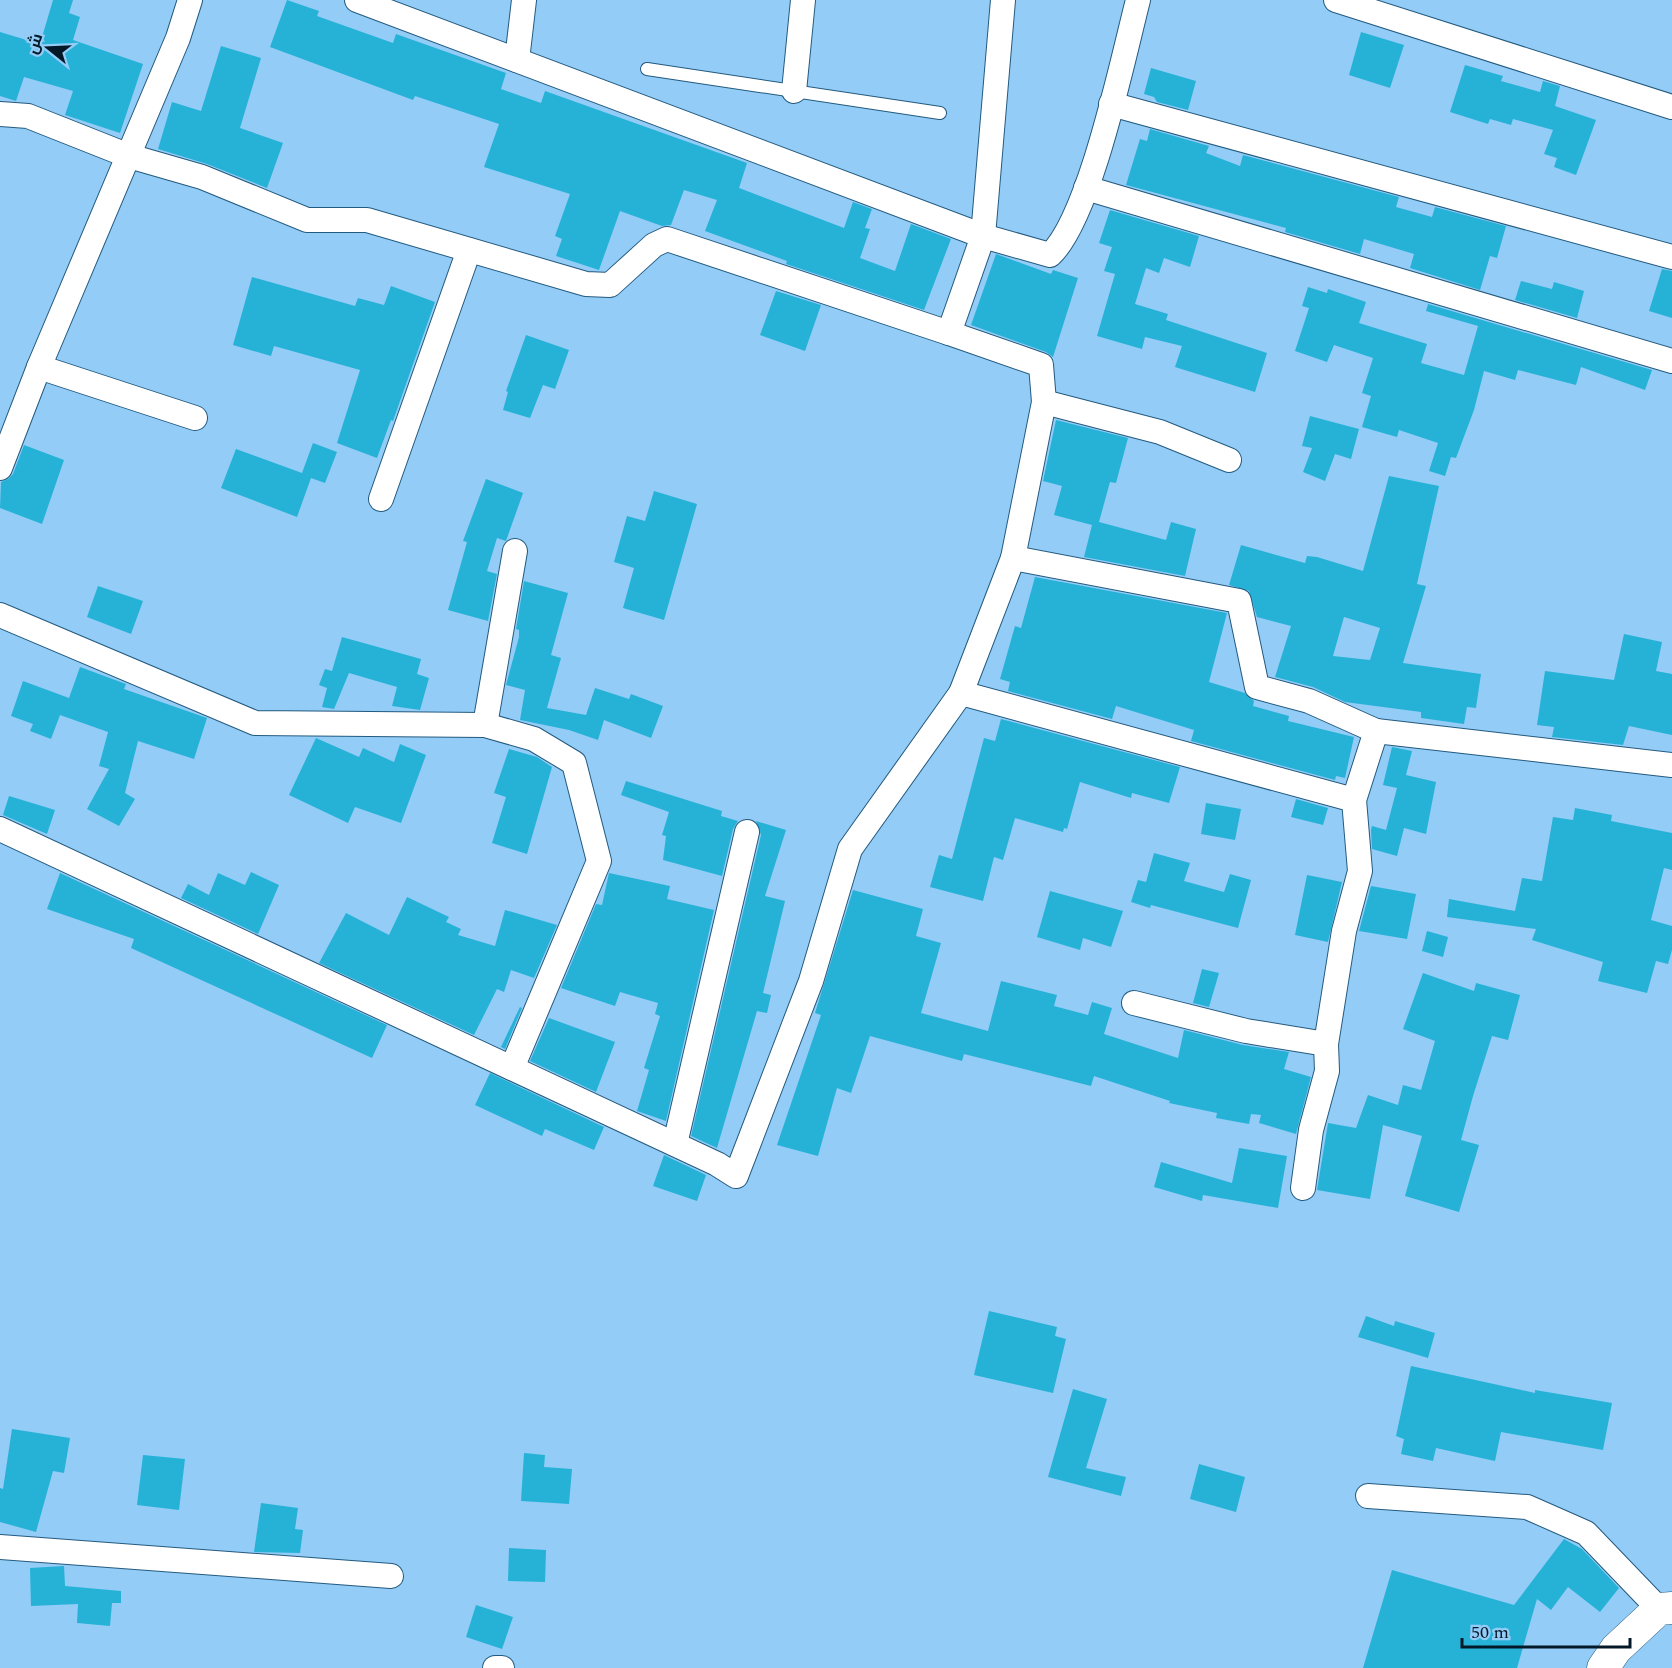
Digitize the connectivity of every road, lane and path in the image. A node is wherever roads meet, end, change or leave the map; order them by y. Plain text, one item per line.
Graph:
1 (190, 0) edge
2 (357, 0) edge
3 (524, 0) edge
4 (803, 0) edge
5 (1003, 0) edge
6 (1138, 0) edge
7 (1336, 0) edge
8 (517, 60) junction
9 (647, 69) dead end
10 (794, 91) junction
11 (1111, 104) junction
12 (1672, 107) edge
13 (940, 113) dead end
14 (0, 114) edge
15 (129, 156) junction
16 (1086, 188) junction
17 (983, 236) junction
18 (469, 250) junction
19 (1672, 257) edge
20 (950, 333) junction
21 (1672, 361) edge
22 (39, 367) junction
23 (1044, 402) junction
24 (195, 418) dead end
25 (1228, 460) dead end
26 (0, 468) edge
27 (381, 499) dead end
28 (516, 551) dead end
29 (1013, 558) junction
30 (0, 615) edge
31 (961, 693) junction
32 (484, 725) junction
33 (1376, 731) junction
34 (1672, 765) edge
35 (1354, 800) junction
36 (0, 829) edge
37 (747, 832) dead end
38 (1134, 1003) dead end
39 (1326, 1044) junction
40 (512, 1068) junction
41 (675, 1144) junction
42 (1303, 1188) dead end
43 (1368, 1496) dead end
44 (0, 1547) edge
45 (391, 1576) dead end
46 (1666, 1608) edge
47 (495, 1668) edge
48 (502, 1668) edge
49 (1603, 1668) edge

1 - 15 street
2 - 8 street
3 - 8 street
4 - 10 street
5 - 17 street
6 - 11 street
7 - 12 street
8 - 17 street
9 - 10 lane
10 - 13 lane
11 - 16 street
11 - 19 street
14 - 15 street
15 - 18 street
15 - 22 street
16 - 17 street
16 - 21 street
17 - 20 street
18 - 20 street
18 - 27 street
20 - 23 street
22 - 24 street
22 - 26 street
23 - 25 street
23 - 29 street
28 - 32 street
29 - 31 street
29 - 33 street
30 - 32 street
31 - 35 street
31 - 41 street
32 - 40 street
33 - 34 street
33 - 35 street
35 - 39 street
36 - 40 street
37 - 41 street
38 - 39 street
39 - 42 street
40 - 41 street
43 - 46 street
44 - 45 street
46 - 49 street
47 - 48 street

